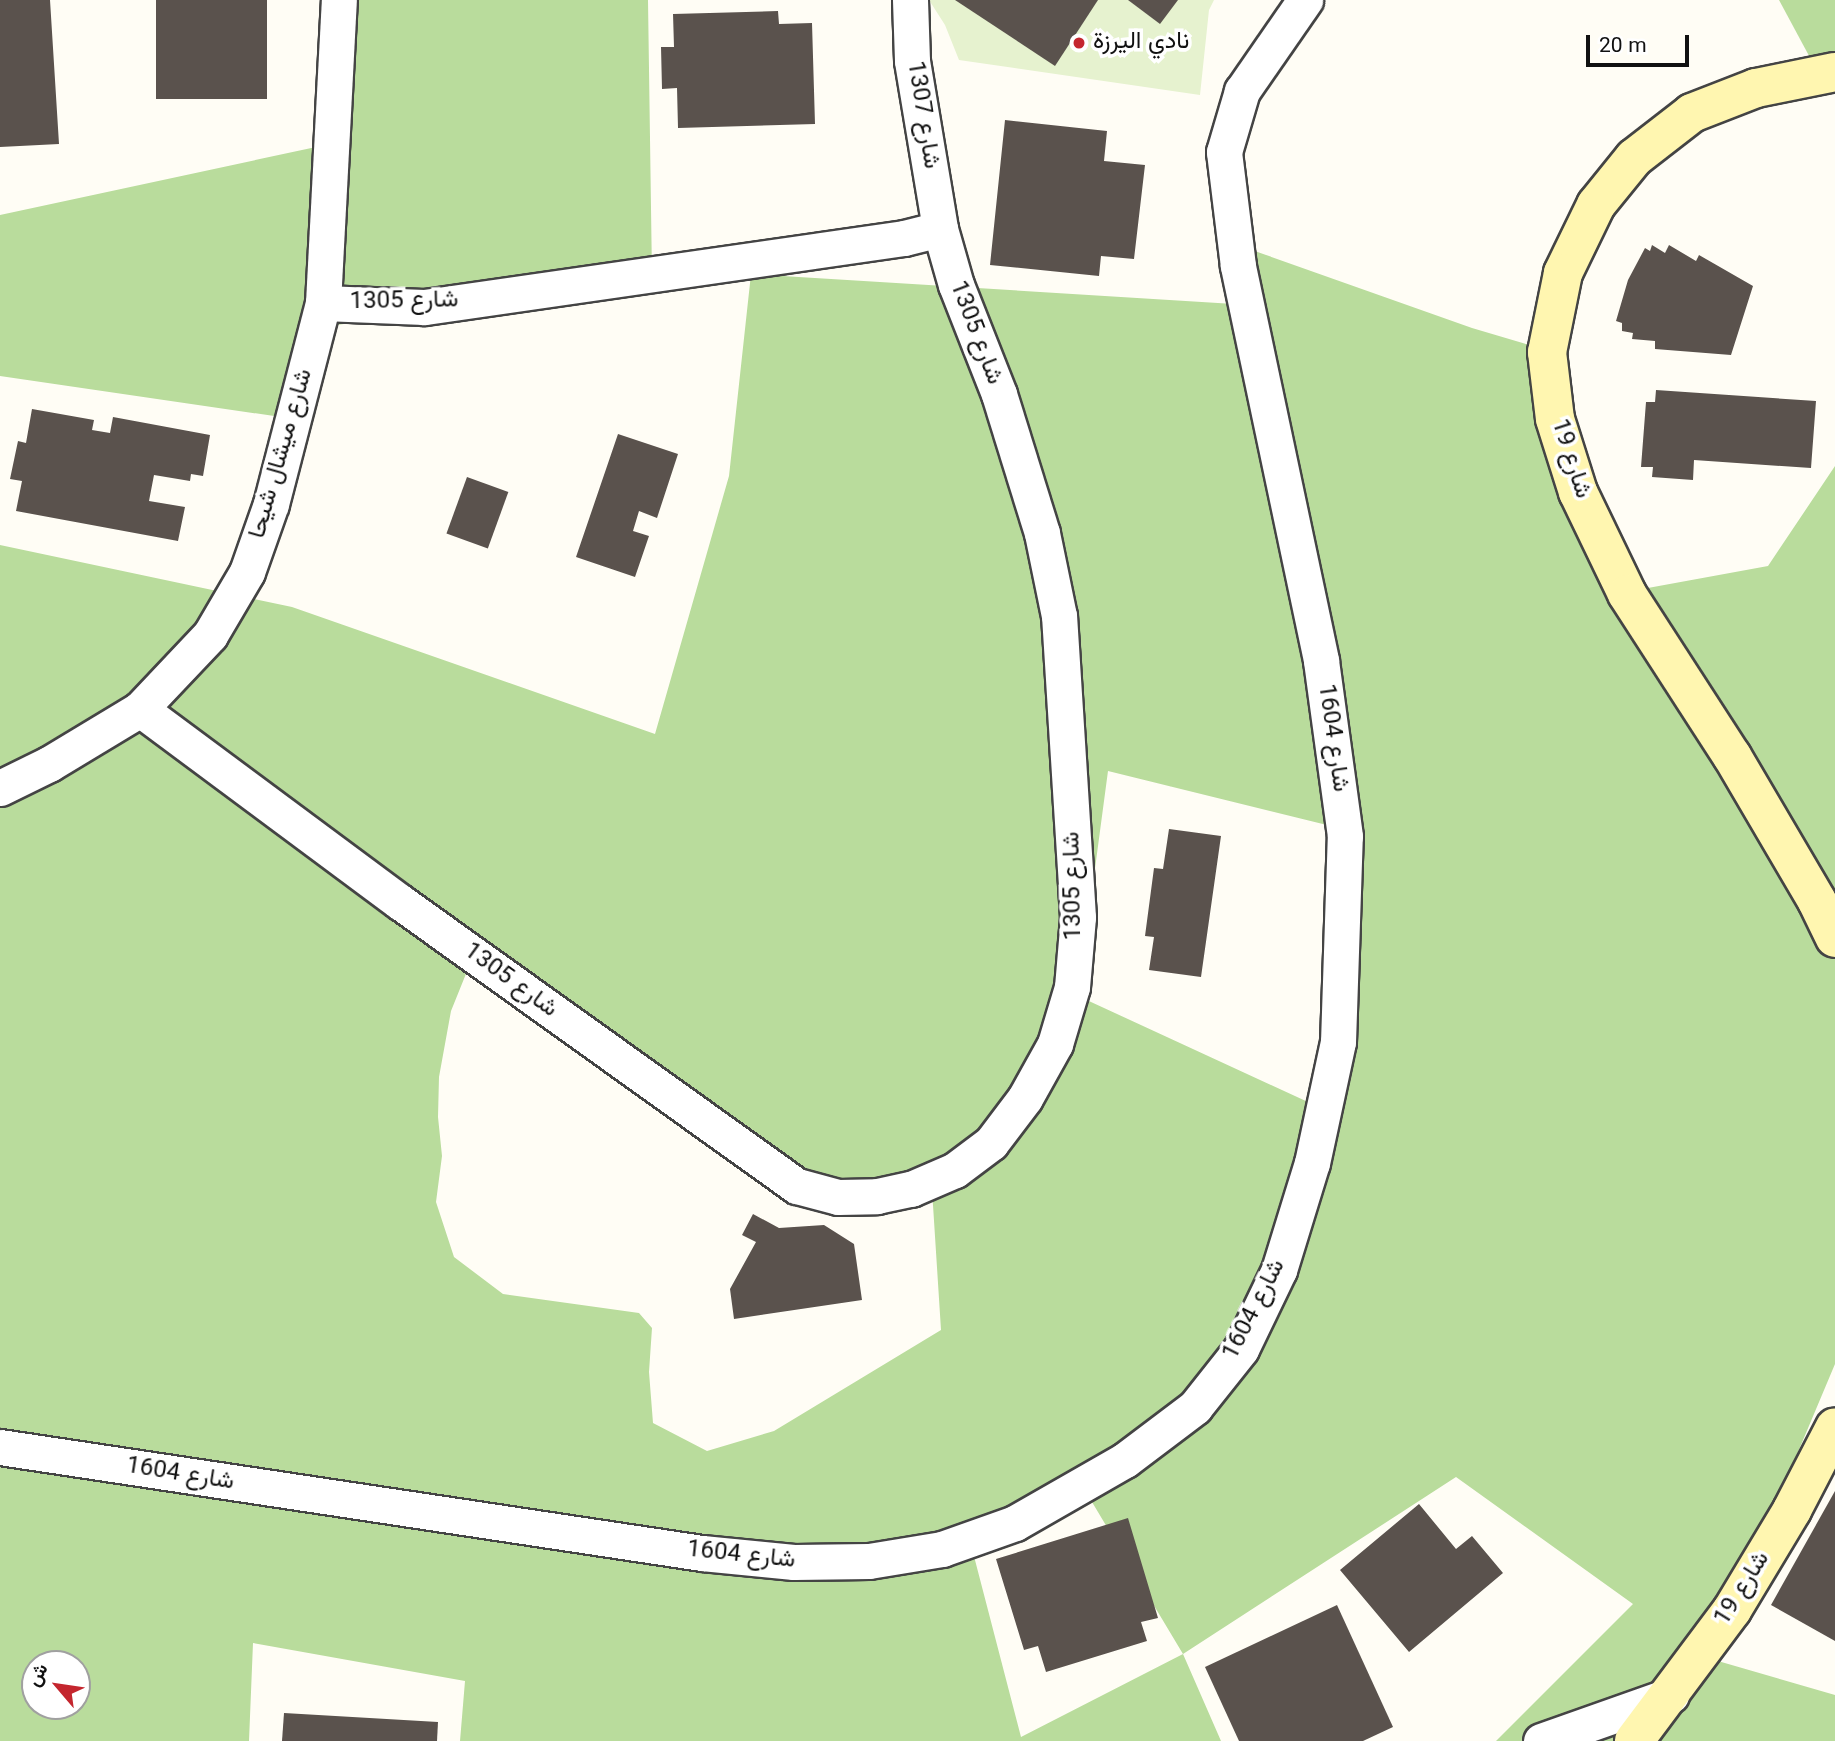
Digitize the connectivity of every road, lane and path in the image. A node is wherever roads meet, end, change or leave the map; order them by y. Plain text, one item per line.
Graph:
1 (339, 0) edge
2 (910, 0) edge
3 (1305, 0) edge
4 (1835, 72) edge
5 (940, 229) junction
6 (323, 303) junction
7 (140, 709) junction
8 (0, 788) edge
9 (1835, 938) edge
10 (1835, 1427) edge
11 (0, 1447) edge
12 (1671, 1695) junction
13 (1541, 1741) edge
14 (1634, 1741) edge

1 - 6 street, شارع ميشال شيحا
2 - 5 street, شارع 1307
3 - 11 street, شارع 1604
4 - 9 main road, شارع 19
5 - 6 street, شارع 1305
5 - 7 street, شارع 1305
6 - 7 street, شارع ميشال شيحا
7 - 8 street, شارع ميشال شيحا
10 - 12 main road, شارع 19
12 - 13 street
12 - 14 main road, شارع 19

